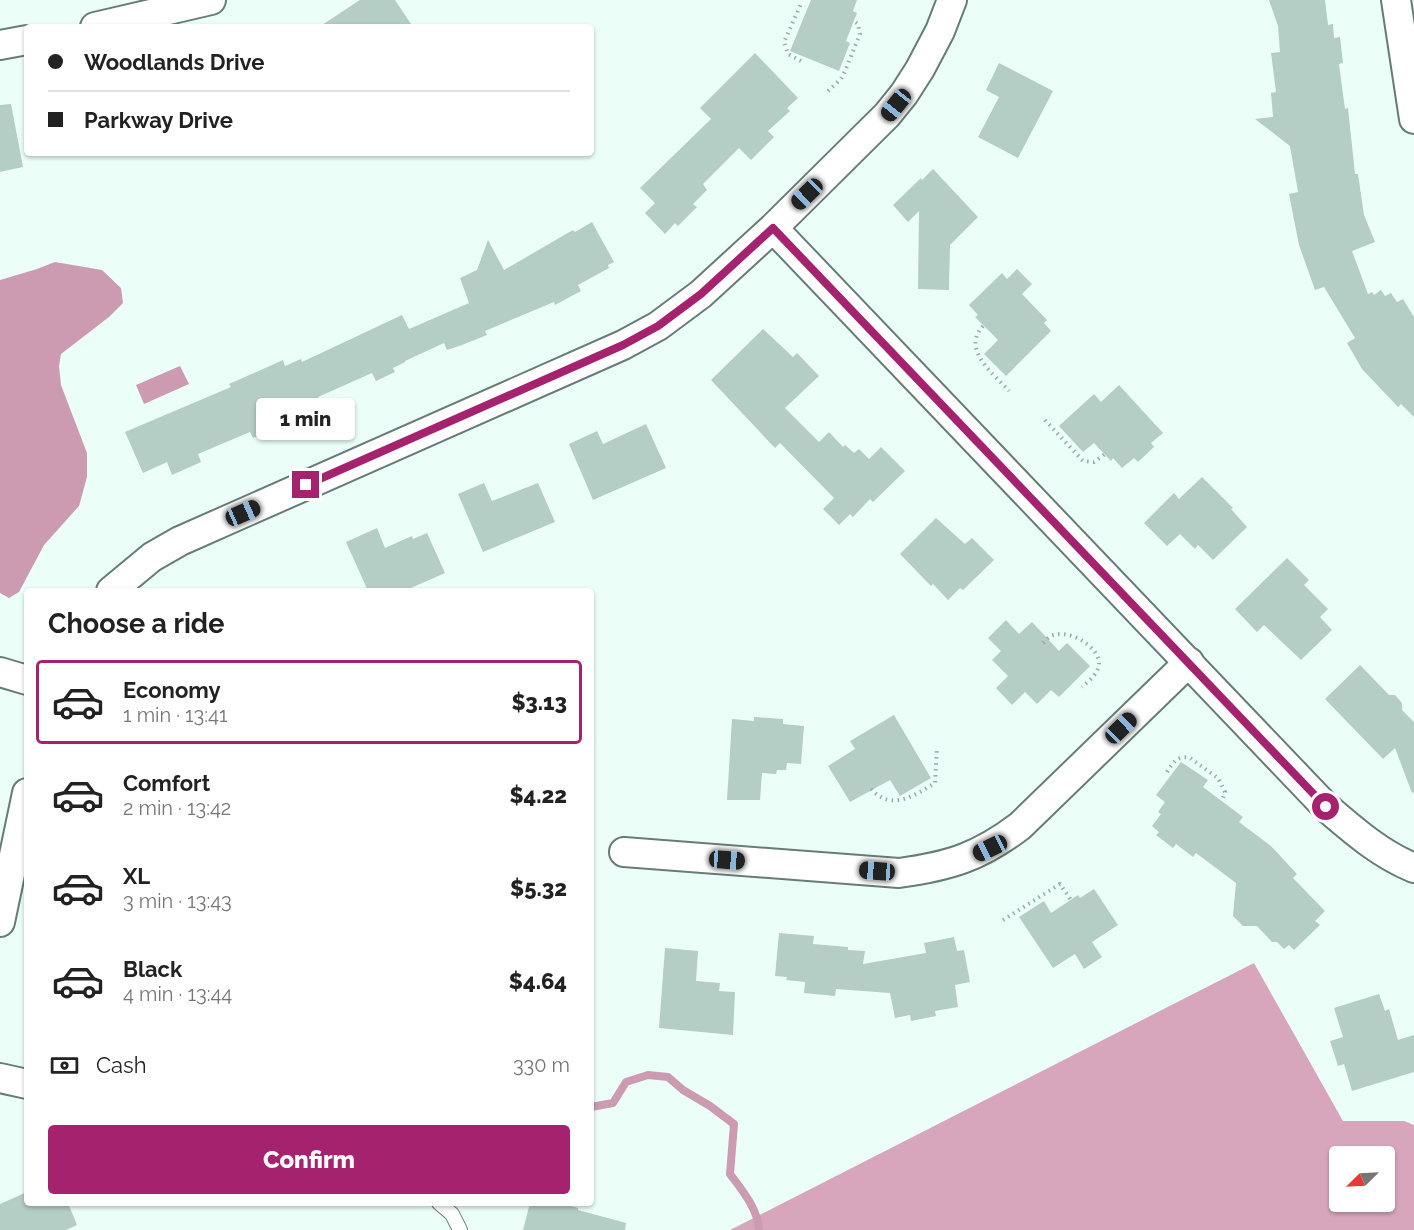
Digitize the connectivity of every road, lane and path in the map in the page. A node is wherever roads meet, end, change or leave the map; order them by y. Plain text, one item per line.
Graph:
1 (211, 0) edge
2 (952, 0) edge
3 (1396, 0) edge
4 (801, 4) dead end
5 (854, 21) dead end
6 (107, 24) edge
7 (24, 41) edge
8 (0, 45) edge
9 (801, 61) dead end
10 (828, 91) dead end
11 (1414, 119) edge
12 (773, 228) junction
13 (983, 326) dead end
14 (1009, 391) dead end
15 (1045, 420) dead end
16 (1105, 454) dead end
17 (115, 588) edge
18 (1043, 643) dead end
19 (1189, 662) junction
20 (0, 672) edge
21 (24, 679) edge
22 (1082, 687) dead end
23 (937, 748) dead end
24 (1167, 772) dead end
25 (871, 789) dead end
26 (1222, 801) dead end
27 (24, 807) edge
28 (624, 852) dead end
29 (1414, 868) edge
30 (1071, 900) dead end
31 (1003, 920) dead end
32 (0, 922) edge
33 (0, 1078) edge
34 (24, 1083) edge
35 (444, 1206) edge
36 (460, 1230) edge

1 - 6 street
2 - 12 street
3 - 11 street
4 - 9 path
5 - 10 path
7 - 8 street
12 - 17 street
12 - 19 street
13 - 14 path
15 - 16 path
18 - 22 path
19 - 28 street
19 - 29 street
20 - 21 street
23 - 25 path
24 - 26 path
27 - 32 street
30 - 31 path
33 - 34 street
35 - 36 lane

